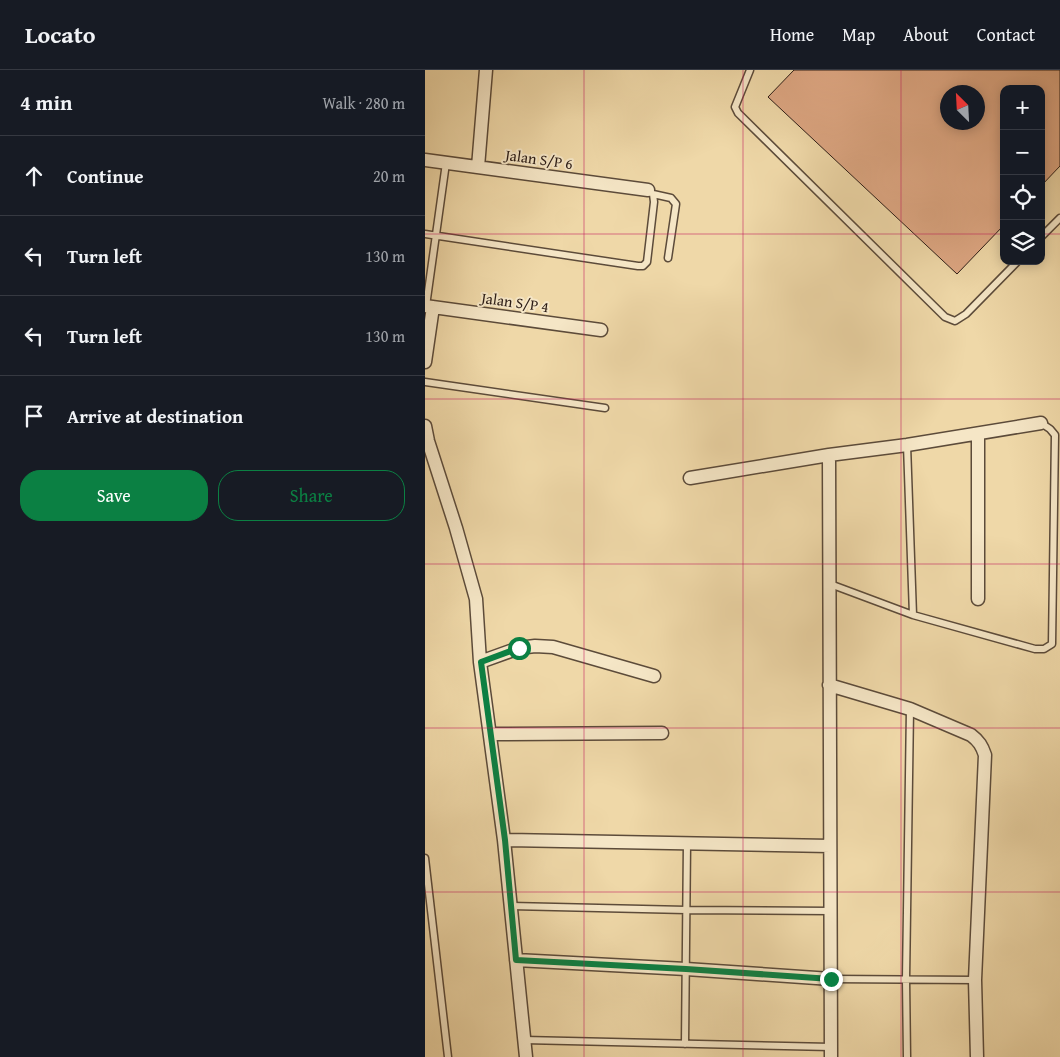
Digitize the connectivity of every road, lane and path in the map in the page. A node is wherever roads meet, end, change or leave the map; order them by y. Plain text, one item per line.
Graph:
1 (486, 70) edge
2 (749, 70) edge
3 (425, 160) edge
4 (446, 163) junction
5 (478, 167) junction
6 (651, 192) junction
7 (1060, 218) edge
8 (1045, 233) edge
9 (425, 234) edge
10 (436, 236) junction
11 (668, 258) dead end
12 (1014, 265) edge
13 (428, 306) edge
14 (601, 330) dead end
15 (425, 362) edge
16 (425, 382) edge
17 (605, 408) dead end
18 (1041, 424) joint
19 (425, 426) edge
20 (978, 434) junction
21 (907, 445) junction
22 (829, 455) junction
23 (690, 478) dead end
24 (829, 584) junction
25 (978, 599) dead end
26 (913, 616) junction
27 (481, 662) junction
28 (654, 676) dead end
29 (829, 685) junction
30 (910, 709) junction
31 (662, 733) dead end
32 (491, 734) junction
33 (505, 840) junction
34 (687, 843) junction
35 (830, 846) junction
36 (425, 858) edge
37 (511, 906) junction
38 (686, 910) junction
39 (831, 911) junction
40 (516, 960) junction
41 (686, 969) junction
42 (831, 979) junction
43 (906, 979) junction
44 (975, 980) junction
45 (524, 1040) junction
46 (685, 1044) junction
47 (831, 1052) edge
48 (448, 1057) edge
49 (526, 1057) edge
50 (907, 1057) edge
51 (977, 1057) edge

1 - 5 street
2 - 12 lane
3 - 4 street, Jalan S/P 6
4 - 5 street, Jalan S/P 6
4 - 10 lane
5 - 6 street, Jalan S/P 6
6 - 10 lane
6 - 11 lane
7 - 8 lane
9 - 10 lane
10 - 13 lane
13 - 14 street, Jalan S/P 4
13 - 15 street
16 - 17 lane
18 - 20 street
18 - 26 lane
19 - 27 street
20 - 21 street
20 - 25 street
21 - 22 street
21 - 26 lane
22 - 23 street
22 - 24 street
24 - 26 lane
24 - 29 street
27 - 28 street
27 - 32 street
29 - 30 street
29 - 35 street
30 - 43 lane
30 - 44 street
31 - 32 street
32 - 33 street
33 - 34 street
33 - 37 street
34 - 35 street
34 - 38 lane
35 - 39 street
36 - 48 lane
37 - 38 lane
37 - 40 street
38 - 39 lane
38 - 41 lane
39 - 42 street
40 - 41 street
40 - 45 street
41 - 42 street
41 - 46 lane
42 - 43 lane
42 - 47 street
43 - 44 lane
43 - 50 lane
44 - 51 street
45 - 46 lane
45 - 49 street
46 - 47 lane

